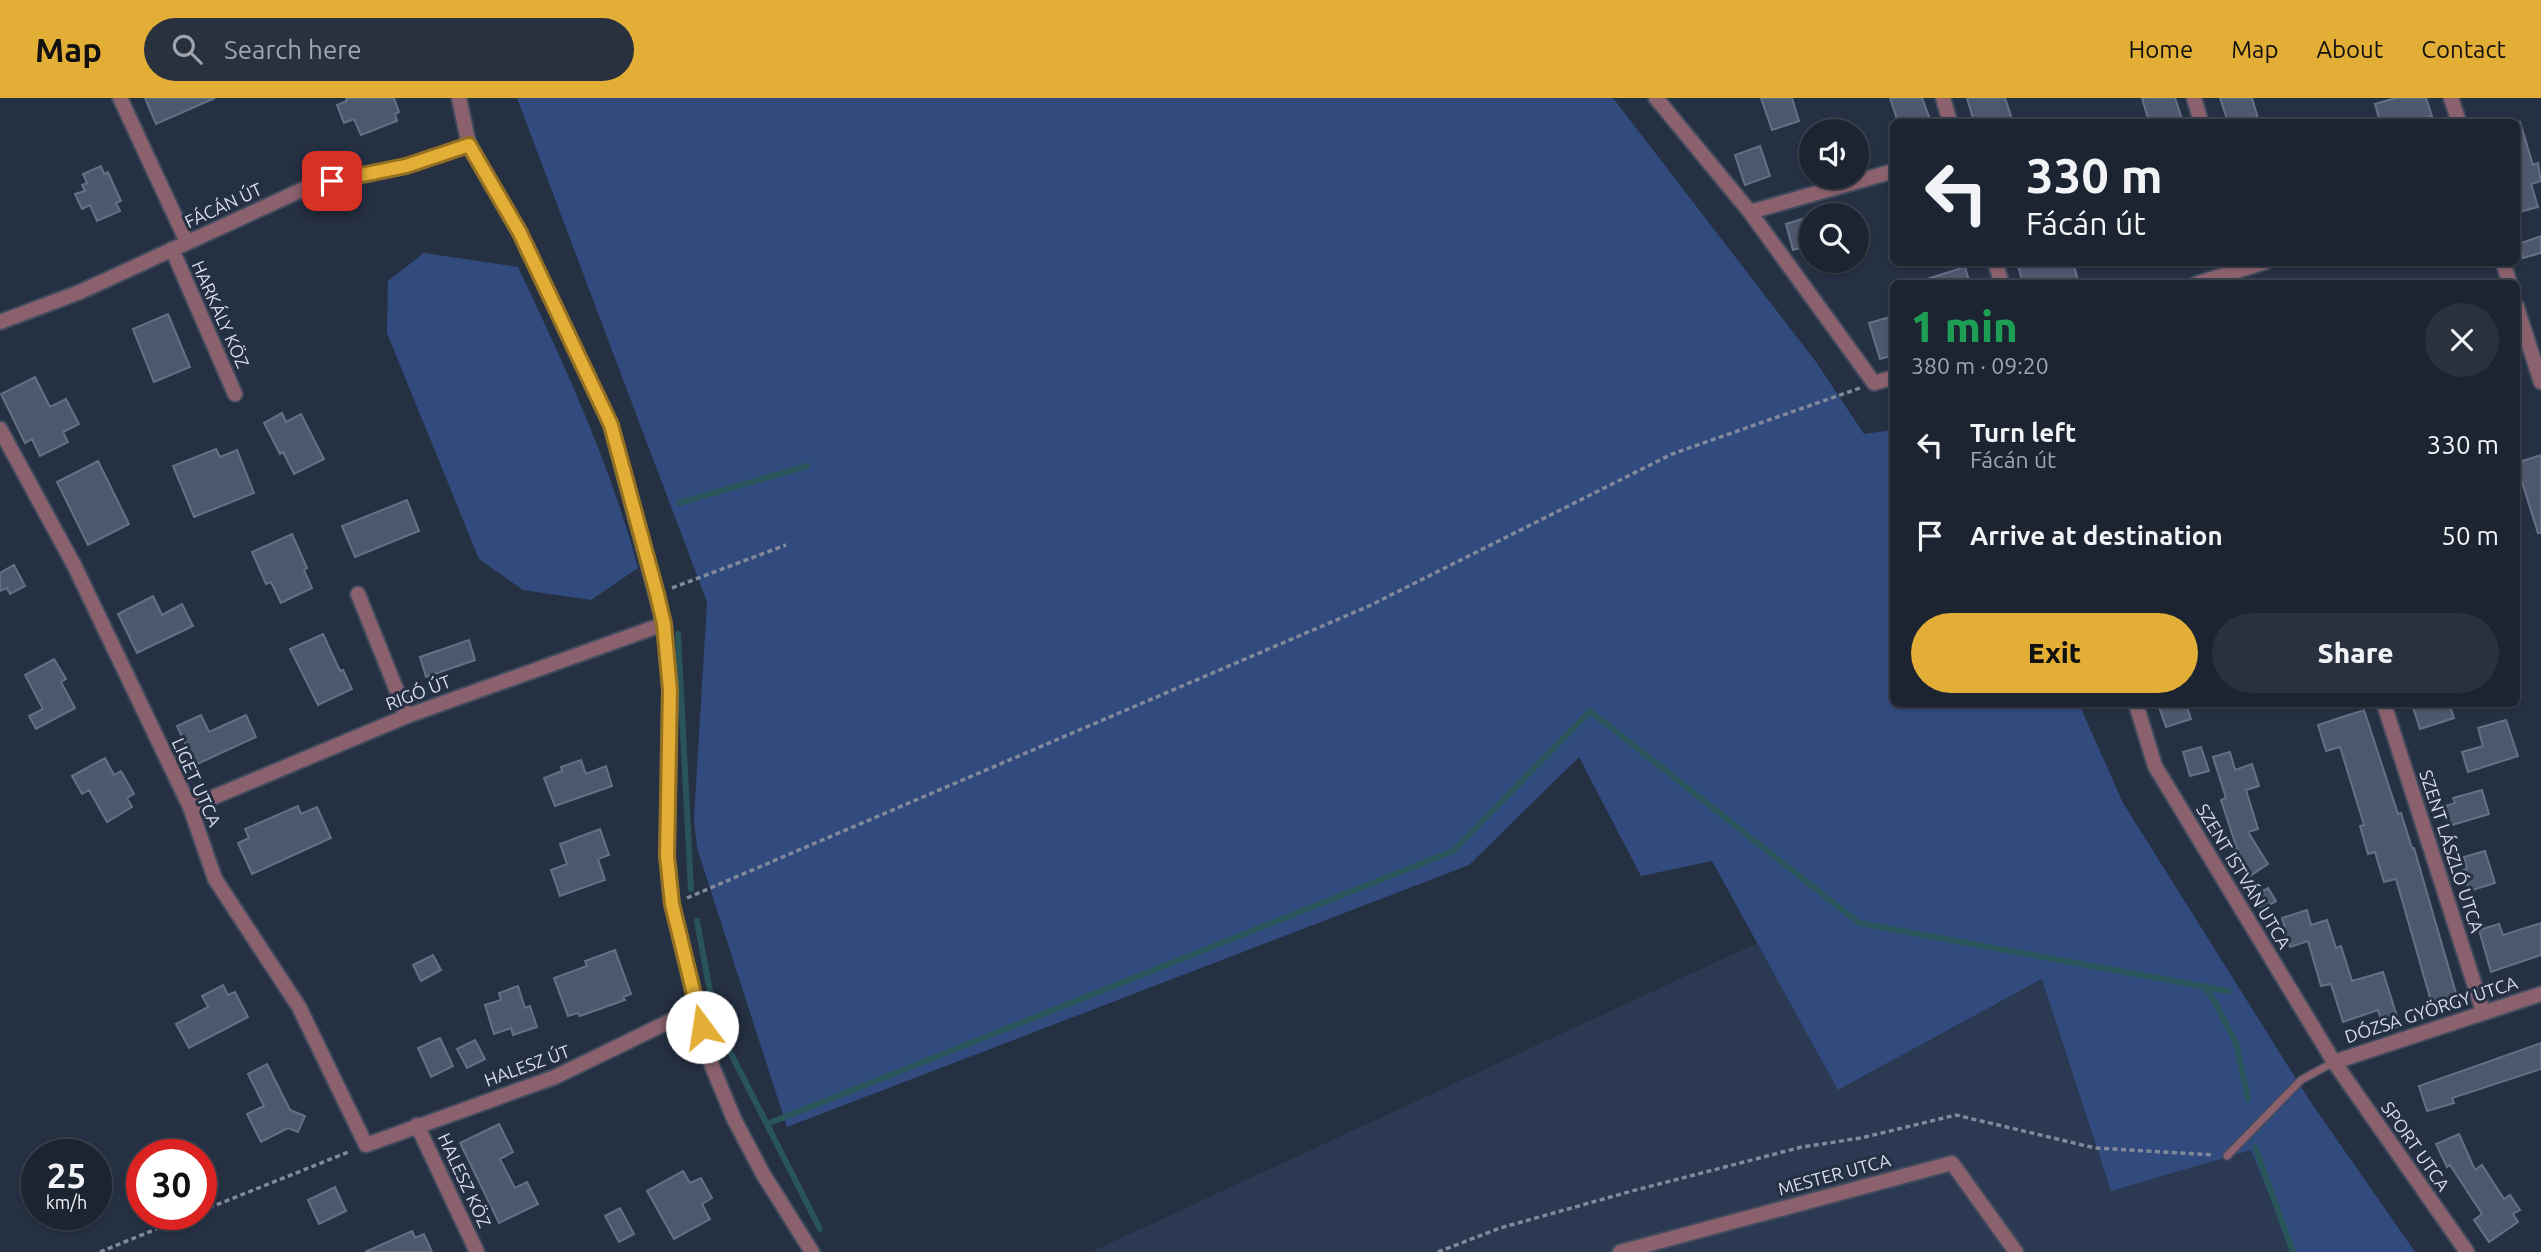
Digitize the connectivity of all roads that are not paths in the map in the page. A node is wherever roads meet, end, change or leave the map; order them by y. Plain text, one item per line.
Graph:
1 (120, 98) edge
2 (459, 98) edge
3 (1656, 98) edge
4 (1943, 98) edge
5 (2194, 98) edge
6 (2451, 98) edge
7 (1949, 119) edge
8 (2201, 119) edge
9 (2458, 119) edge
10 (469, 145) junction
11 (1890, 172) edge
12 (1750, 212) junction
13 (187, 242) junction
14 (172, 249) junction
15 (2244, 266) edge
16 (2207, 280) edge
17 (2520, 317) edge
18 (0, 322) edge
19 (1890, 378) edge
20 (2541, 382) edge
21 (235, 394) dead end
22 (0, 429) edge
23 (358, 594) dead end
24 (664, 624) junction
25 (2137, 707) edge
26 (2385, 707) edge
27 (407, 716) junction
28 (190, 807) junction
29 (2541, 994) edge
30 (697, 1008) junction
31 (2483, 1011) junction
32 (2334, 1062) junction
33 (417, 1125) junction
34 (366, 1145) joint
35 (2227, 1156) road end
36 (477, 1252) edge
37 (812, 1252) edge
38 (1620, 1252) edge
39 (2017, 1252) edge
40 (2467, 1252) edge

1 - 13 street
2 - 10 street
3 - 12 street
4 - 7 street
5 - 8 street
6 - 9 street
10 - 13 street, FÁCÁN ÚT
10 - 24 street
11 - 12 street
12 - 19 street
13 - 14 street, FÁCÁN ÚT
14 - 18 street, FÁCÁN ÚT
14 - 21 street, HARKÁLY KÖZ
15 - 16 street
17 - 20 street
22 - 28 street, LIGET UTCA
23 - 27 street
24 - 27 street, RIGÓ ÚT
24 - 30 street
25 - 32 street, SZENT ISTVÁN UTCA
26 - 31 street, SZENT LÁSZLÓ UTCA
27 - 28 street, RIGÓ ÚT
28 - 34 street, LIGET UTCA
29 - 31 street, DÓZSA GYÖRGY UTCA
30 - 33 street, HALESZ ÚT
30 - 37 street
31 - 32 street, DÓZSA GYÖRGY UTCA
32 - 35 lane
32 - 40 street, SPORT UTCA
33 - 34 street, HALESZ ÚT
33 - 36 street, HALESZ KÖZ
38 - 39 street, MESTER UTCA

